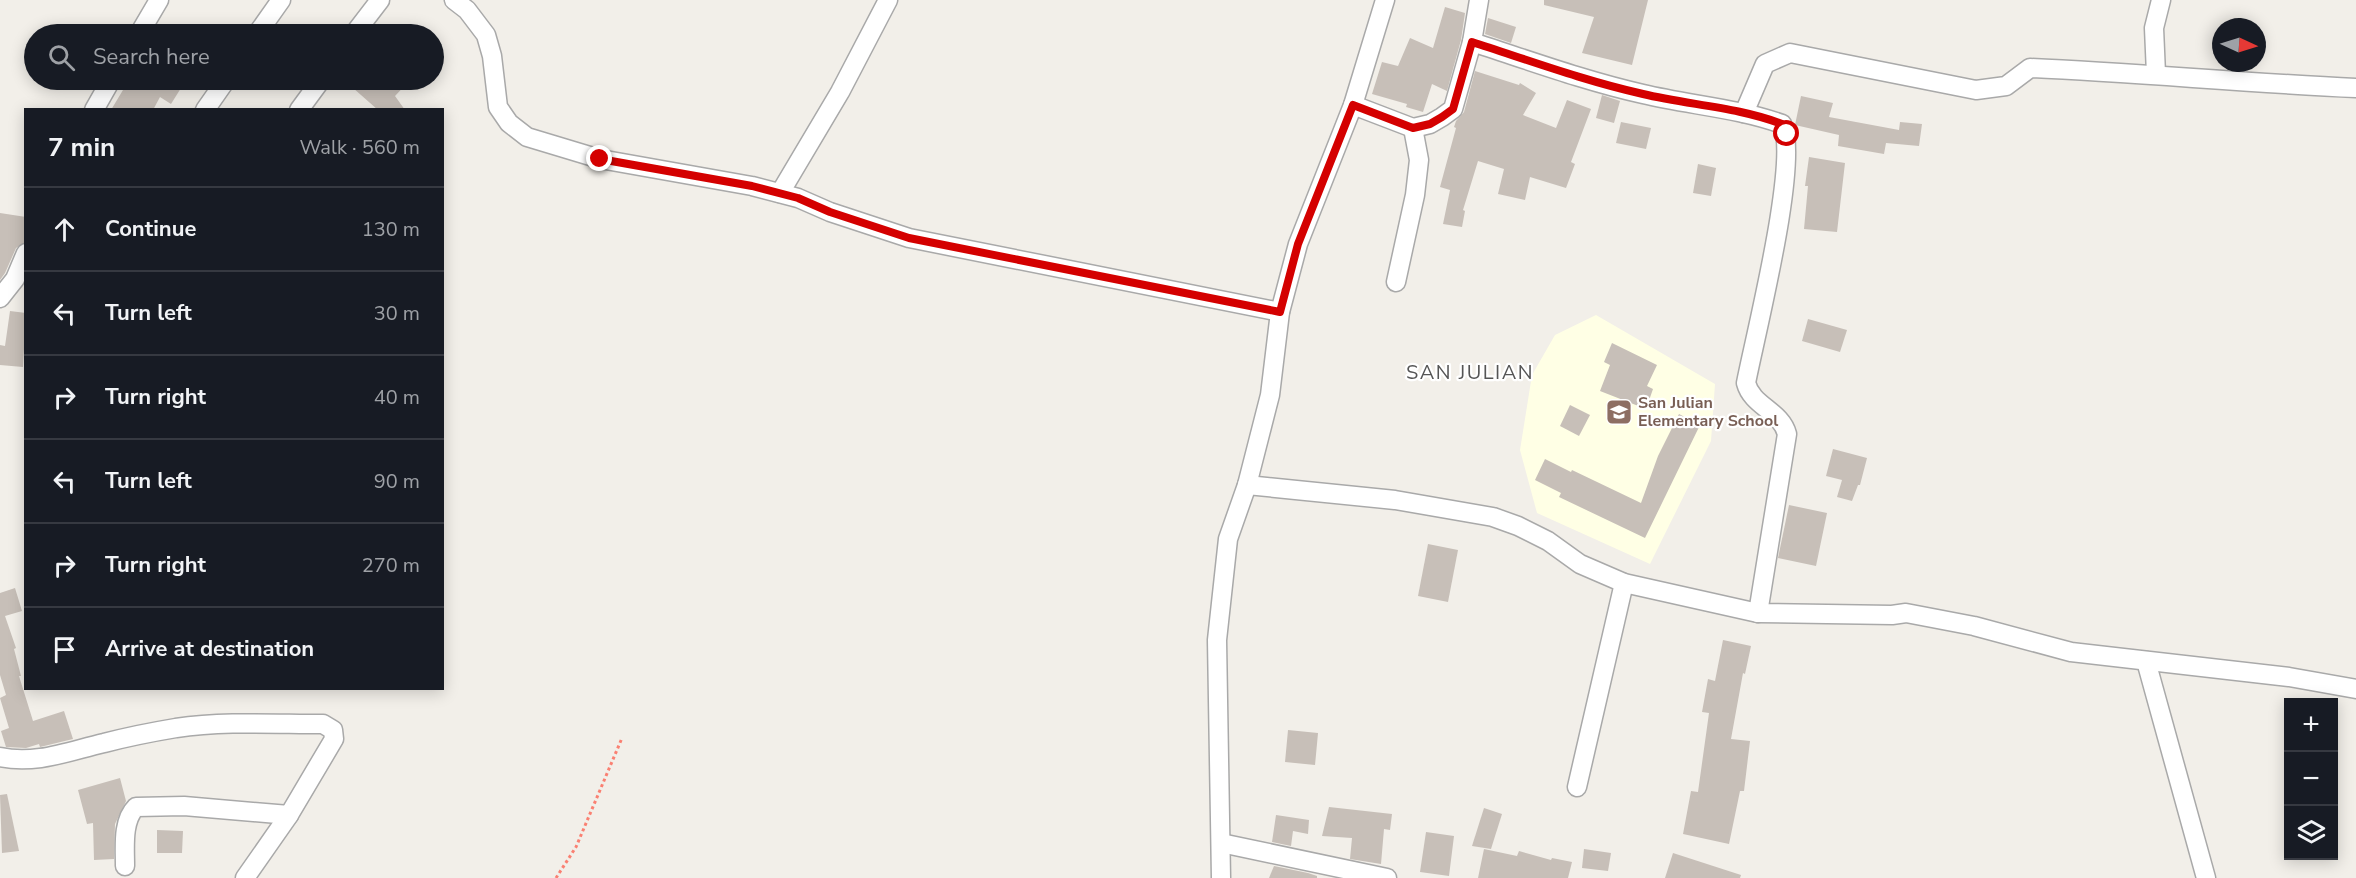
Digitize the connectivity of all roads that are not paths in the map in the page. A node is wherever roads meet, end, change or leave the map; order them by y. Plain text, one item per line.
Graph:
1 (159, 0) edge
2 (280, 0) edge
3 (380, 0) edge
4 (454, 0) edge
5 (888, 0) edge
6 (1385, 0) edge
7 (1479, 0) edge
8 (2161, 0) edge
9 (145, 24) edge
10 (264, 24) edge
11 (362, 24) edge
12 (1472, 42) junction
13 (2156, 74) junction
14 (2356, 87) edge
15 (105, 90) edge
16 (219, 90) edge
17 (314, 90) edge
18 (1353, 105) junction
19 (95, 108) edge
20 (206, 108) edge
21 (300, 108) edge
22 (1744, 113) junction
23 (1413, 128) junction
24 (780, 193) junction
25 (24, 258) edge
26 (1396, 282) dead end
27 (0, 298) edge
28 (1280, 312) junction
29 (1247, 484) junction
30 (1624, 583) junction
31 (1758, 613) junction
32 (2146, 661) junction
33 (2356, 688) edge
34 (0, 758) edge
35 (1578, 787) dead end
36 (289, 815) junction
37 (1221, 843) junction
38 (125, 866) dead end
39 (245, 878) edge
40 (1221, 878) edge
41 (1387, 878) edge
42 (2206, 878) edge

1 - 9 street
2 - 10 street
3 - 11 street
4 - 24 street
5 - 24 street
6 - 18 street
7 - 12 street
8 - 13 street
12 - 22 street
12 - 23 street
13 - 14 street
13 - 22 street
15 - 19 street
16 - 20 street
17 - 21 street
18 - 23 street
18 - 28 street
22 - 31 street
23 - 26 street
24 - 28 street
25 - 27 street
28 - 29 street
29 - 30 street
29 - 37 street
30 - 31 street
30 - 35 street
31 - 32 street
32 - 33 street
32 - 42 street
34 - 36 street
36 - 38 street
36 - 39 street
37 - 40 street
37 - 41 street

